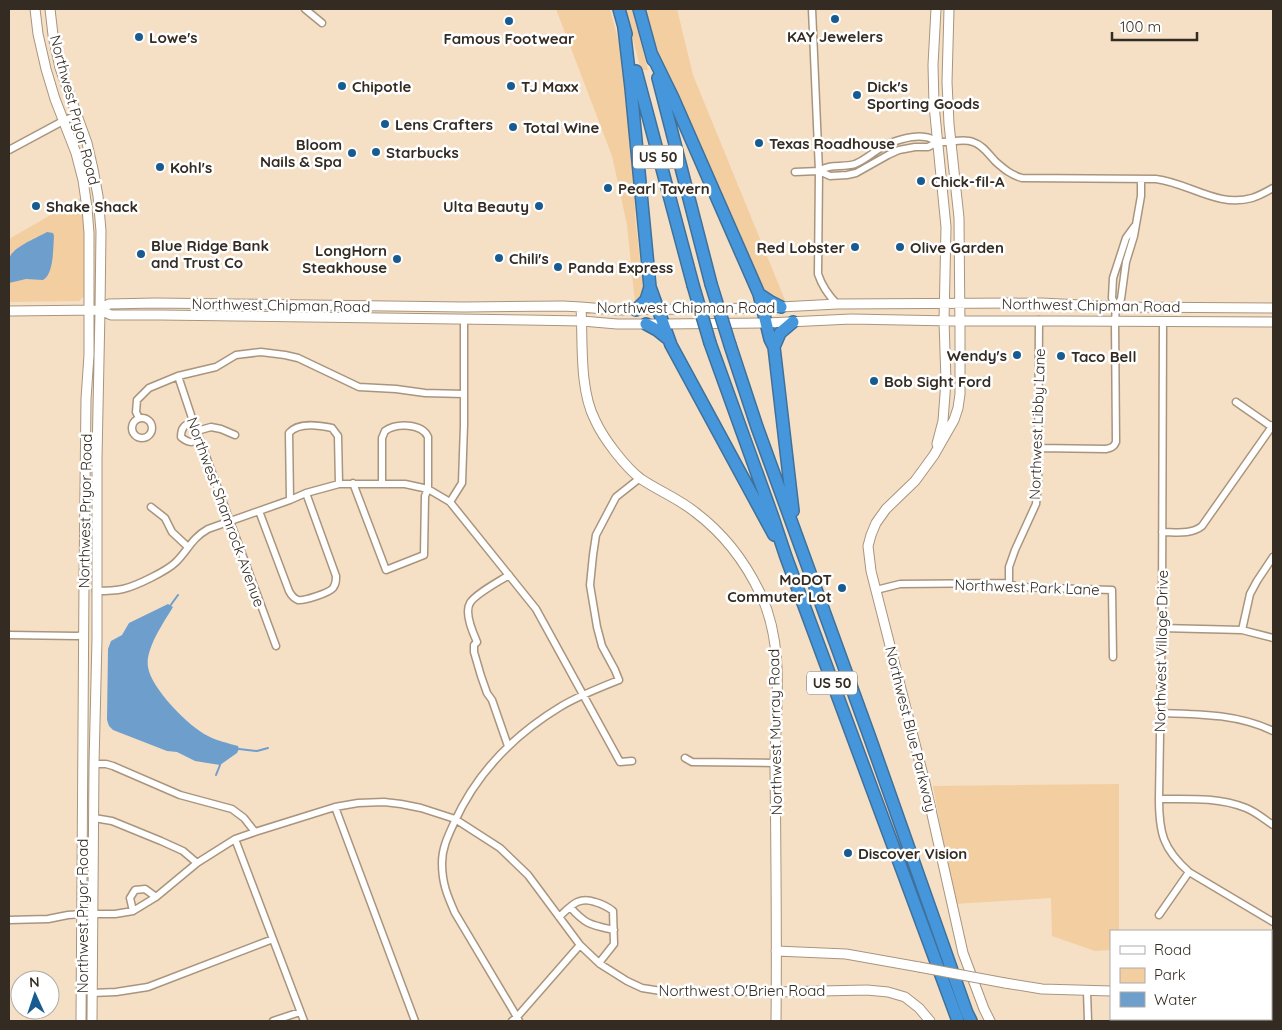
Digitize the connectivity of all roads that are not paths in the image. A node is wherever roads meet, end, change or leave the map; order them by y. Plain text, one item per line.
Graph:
1 (35, 9) edge
2 (50, 9) edge
3 (305, 9) edge
4 (620, 9) edge
5 (639, 9) edge
6 (812, 9) edge
7 (936, 9) edge
8 (949, 9) edge
9 (322, 23) dead end
10 (624, 28) junction
11 (652, 54) junction
12 (76, 116) junction
13 (63, 121) junction
14 (951, 141) junction
15 (938, 142) junction
16 (9, 150) edge
17 (819, 171) junction
18 (795, 172) dead end
19 (1141, 179) junction
20 (1273, 188) edge
21 (650, 287) junction
22 (759, 294) junction
23 (960, 303) junction
24 (241, 304) junction
25 (837, 304) junction
26 (945, 304) junction
27 (486, 307) junction
28 (581, 307) junction
29 (781, 307) junction
30 (1116, 307) junction
31 (762, 308) junction
32 (1273, 308) edge
33 (658, 309) junction
34 (89, 310) junction
35 (100, 310) junction
36 (636, 310) junction
37 (9, 311) edge
38 (218, 316) junction
39 (464, 319) junction
40 (1039, 320) junction
41 (582, 321) junction
42 (944, 321) junction
43 (960, 321) junction
44 (1115, 321) junction
45 (793, 322) junction
46 (1163, 322) junction
47 (1273, 322) edge
48 (767, 323) junction
49 (646, 324) junction
50 (663, 324) junction
51 (668, 339) junction
52 (774, 348) junction
53 (178, 376) junction
54 (464, 394) junction
55 (1236, 402) dead end
56 (138, 418) dead end
57 (193, 421) junction
58 (1273, 426) edge
59 (197, 431) junction
60 (235, 435) dead end
61 (200, 440) junction
62 (1038, 448) junction
63 (934, 455) junction
64 (640, 478) junction
65 (339, 484) junction
66 (353, 484) junction
67 (382, 484) junction
68 (428, 489) junction
69 (306, 493) junction
70 (290, 500) junction
71 (450, 502) junction
72 (151, 507) dead end
73 (259, 511) junction
74 (85, 521) junction
75 (230, 521) junction
76 (1162, 532) junction
77 (796, 536) junction
78 (188, 547) junction
79 (786, 556) junction
80 (1273, 557) edge
81 (96, 563) junction
82 (509, 575) junction
83 (1009, 583) junction
84 (876, 590) junction
85 (96, 591) junction
86 (1161, 628) junction
87 (1242, 630) junction
88 (9, 634) edge
89 (84, 635) junction
90 (1273, 638) edge
91 (276, 646) dead end
92 (1113, 657) dead end
93 (583, 695) junction
94 (1160, 713) junction
95 (1273, 731) edge
96 (508, 746) junction
97 (686, 758) dead end
98 (632, 761) dead end
99 (776, 763) junction
100 (94, 764) junction
101 (1159, 799) junction
102 (335, 807) junction
103 (94, 818) junction
104 (455, 819) junction
105 (1273, 824) edge
106 (255, 832) junction
107 (235, 839) junction
108 (196, 863) junction
109 (1189, 872) junction
110 (156, 897) junction
111 (570, 907) junction
112 (133, 911) junction
113 (82, 914) junction
114 (92, 915) junction
115 (559, 916) junction
116 (1159, 916) dead end
117 (9, 920) edge
118 (1273, 922) edge
119 (614, 930) junction
120 (273, 939) junction
121 (580, 945) junction
122 (776, 951) junction
123 (599, 963) junction
124 (1087, 991) junction
125 (1110, 991) edge
126 (776, 992) junction
127 (92, 993) junction
128 (300, 1012) junction
129 (516, 1020) edge
130 (81, 1021) edge
131 (92, 1021) edge
132 (273, 1021) edge
133 (304, 1021) edge
134 (415, 1021) edge
135 (776, 1021) edge
136 (930, 1021) edge
137 (958, 1021) edge
138 (971, 1021) edge
139 (990, 1021) edge
140 (1088, 1021) edge

1 - 13 main road, Northwest Pryor Road
2 - 12 main road, Northwest Pryor Road
3 - 9 street
4 - 10 highway, US 50
5 - 11 highway, US 50
6 - 17 street
7 - 15 main road, Northwest Blue Parkway
8 - 14 main road, Northwest Blue Parkway
10 - 21 highway
10 - 79 highway, US 50, bridge
11 - 22 highway
11 - 77 highway, US 50, bridge
12 - 13 street
12 - 35 main road, Northwest Pryor Road
13 - 16 street
13 - 34 main road, Northwest Pryor Road
14 - 15 street
14 - 19 street
14 - 23 main road, Northwest Blue Parkway
15 - 17 street
15 - 17 street
15 - 26 main road, Northwest Blue Parkway
17 - 18 street
17 - 25 street
19 - 20 street
19 - 30 street
21 - 33 highway
21 - 36 highway
22 - 29 highway
22 - 31 highway
23 - 26 main road, Northwest Chipman Road
23 - 30 main road, Northwest Chipman Road
23 - 43 main road, Northwest Blue Parkway
24 - 27 main road, Northwest Chipman Road
24 - 35 main road, Northwest Chipman Road
24 - 38 main road
25 - 26 main road, Northwest Chipman Road
25 - 29 main road, Northwest Chipman Road
26 - 42 main road, Northwest Blue Parkway
27 - 28 main road, Northwest Chipman Road
27 - 39 main road
28 - 36 main road, Northwest Chipman Road
28 - 41 main road, Northwest Murray Road
29 - 31 main road, Northwest Chipman Road
30 - 32 main road, Northwest Chipman Road
30 - 44 street
31 - 33 main road, Northwest Chipman Road
31 - 48 highway
33 - 36 main road, Northwest Chipman Road
33 - 50 highway
34 - 35 main road, Northwest Chipman Road
34 - 37 main road, Northwest Chipman Road
34 - 74 main road, Northwest Pryor Road
35 - 38 main road, Northwest Chipman Road
35 - 81 main road, Northwest Pryor Road
38 - 39 main road, Northwest Chipman Road
39 - 41 main road, Northwest Chipman Road
39 - 54 street
40 - 43 main road, Northwest Chipman Road
40 - 44 main road, Northwest Chipman Road
40 - 62 street, Northwest Libby Lane
41 - 49 main road, Northwest Chipman Road
41 - 64 main road, Northwest Murray Road
42 - 43 main road, Northwest Chipman Road
42 - 45 main road, Northwest Chipman Road
42 - 63 main road, Northwest Blue Parkway
43 - 63 main road, Northwest Blue Parkway
44 - 46 main road, Northwest Chipman Road
44 - 62 street
45 - 48 main road, Northwest Chipman Road
45 - 52 highway
46 - 47 main road, Northwest Chipman Road
46 - 76 street, Northwest Village Drive
48 - 50 main road, Northwest Chipman Road
48 - 52 highway
49 - 50 main road, Northwest Chipman Road
49 - 51 highway
50 - 51 highway
51 - 79 highway
52 - 77 highway
53 - 54 street
53 - 56 street
53 - 57 street, Northwest Shamrock Avenue
54 - 71 street
55 - 58 street
57 - 59 street, Northwest Shamrock Avenue
57 - 61 street
58 - 76 street
59 - 60 street
59 - 61 street, Northwest Shamrock Avenue
61 - 75 street, Northwest Shamrock Avenue
62 - 83 street, Northwest Libby Lane
63 - 84 main road, Northwest Blue Parkway
64 - 93 street
64 - 99 main road, Northwest Murray Road
65 - 66 street
65 - 69 street
65 - 70 street
66 - 67 street
66 - 68 street
67 - 68 street
67 - 68 street
68 - 71 street
69 - 70 street
69 - 73 street
70 - 73 street
71 - 82 street
72 - 78 street
73 - 75 street
74 - 81 main road
74 - 89 main road, Northwest Pryor Road
75 - 78 street
75 - 91 street, Northwest Shamrock Avenue
76 - 86 street, Northwest Village Drive
77 - 138 highway, US 50
78 - 85 street
79 - 137 highway, US 50
80 - 87 street
81 - 85 main road, Northwest Pryor Road
82 - 93 street
82 - 96 street
83 - 84 street, Northwest Park Lane
83 - 92 street, Northwest Park Lane
84 - 139 main road, Northwest Blue Parkway
85 - 100 main road, Northwest Pryor Road
86 - 87 street
86 - 94 street, Northwest Village Drive
87 - 90 street
88 - 89 street
89 - 113 main road, Northwest Pryor Road
93 - 96 street
93 - 98 street
94 - 95 street
94 - 101 street, Northwest Village Drive
96 - 104 street
97 - 99 street
99 - 122 main road, Northwest Murray Road
100 - 103 main road, Northwest Pryor Road
100 - 106 street
101 - 105 street
101 - 109 street, Northwest Village Drive
102 - 104 street, Northwest O'Brien Road
102 - 106 street, Northwest O'Brien Road
102 - 134 street
103 - 108 street
103 - 114 main road, Northwest Pryor Road
104 - 115 street, Northwest O'Brien Road
104 - 129 street
106 - 107 street, Northwest O'Brien Road
107 - 108 street, Northwest O'Brien Road
107 - 120 street
108 - 110 street, Northwest O'Brien Road
109 - 116 street
109 - 118 street, Northwest Village Drive
110 - 112 street, Northwest O'Brien Road
110 - 112 street
111 - 115 street
111 - 119 street
111 - 119 street
112 - 114 street, Northwest O'Brien Road
113 - 114 street, Northwest O'Brien Road
113 - 117 street, Northwest O'Brien Road
113 - 130 main road, Northwest Pryor Road
114 - 127 main road, Northwest Pryor Road
115 - 121 street, Northwest O'Brien Road
119 - 123 street
120 - 127 street
120 - 128 street
121 - 123 street, Northwest O'Brien Road
121 - 129 street
122 - 124 main road, bridge
122 - 126 main road, Northwest Murray Road
123 - 126 street, Northwest O'Brien Road
124 - 125 main road
124 - 140 street
126 - 135 main road, Northwest Murray Road
126 - 136 main road, Northwest O'Brien Road
127 - 131 main road, Northwest Pryor Road
128 - 132 street
128 - 133 street

